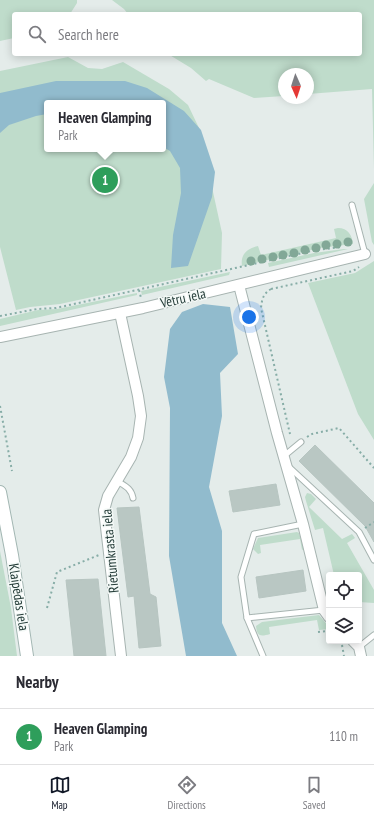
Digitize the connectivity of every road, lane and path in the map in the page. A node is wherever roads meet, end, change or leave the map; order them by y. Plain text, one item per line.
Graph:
1 (352, 205) dead end
2 (345, 247) dead end
3 (365, 254) joint
4 (239, 285) junction
5 (272, 289) dead end
6 (120, 313) junction
7 (0, 316) edge
8 (0, 337) edge
9 (0, 406) edge
10 (302, 442) joint
11 (293, 448) junction
12 (284, 460) junction
13 (374, 468) edge
14 (12, 471) dead end
15 (117, 481) junction
16 (0, 492) edge
17 (133, 498) dead end
18 (303, 524) junction
19 (98, 555) dead end
20 (374, 560) edge
21 (47, 608) dead end
22 (326, 610) edge
23 (326, 614) edge
24 (247, 618) junction
25 (326, 631) edge
26 (318, 632) dead end
27 (374, 635) edge
28 (342, 644) edge
29 (358, 648) edge
30 (27, 656) edge
31 (121, 656) edge
32 (263, 656) edge
33 (344, 656) edge

1 - 3 lane
2 - 7 path
3 - 4 street, Vētru iela
4 - 6 street, Vētru iela
4 - 12 street
5 - 11 path
6 - 8 street, Vētru iela
6 - 15 street, Rietumkrasta iela
9 - 14 path
10 - 11 lane
10 - 13 path
11 - 12 lane
12 - 18 street
12 - 20 lane
15 - 17 lane
15 - 31 street, Rietumkrasta iela
16 - 30 main road, Klaipēdas iela
18 - 22 street
18 - 24 lane
19 - 21 path
23 - 24 lane
24 - 32 lane
25 - 26 path
27 - 29 lane
28 - 33 path

